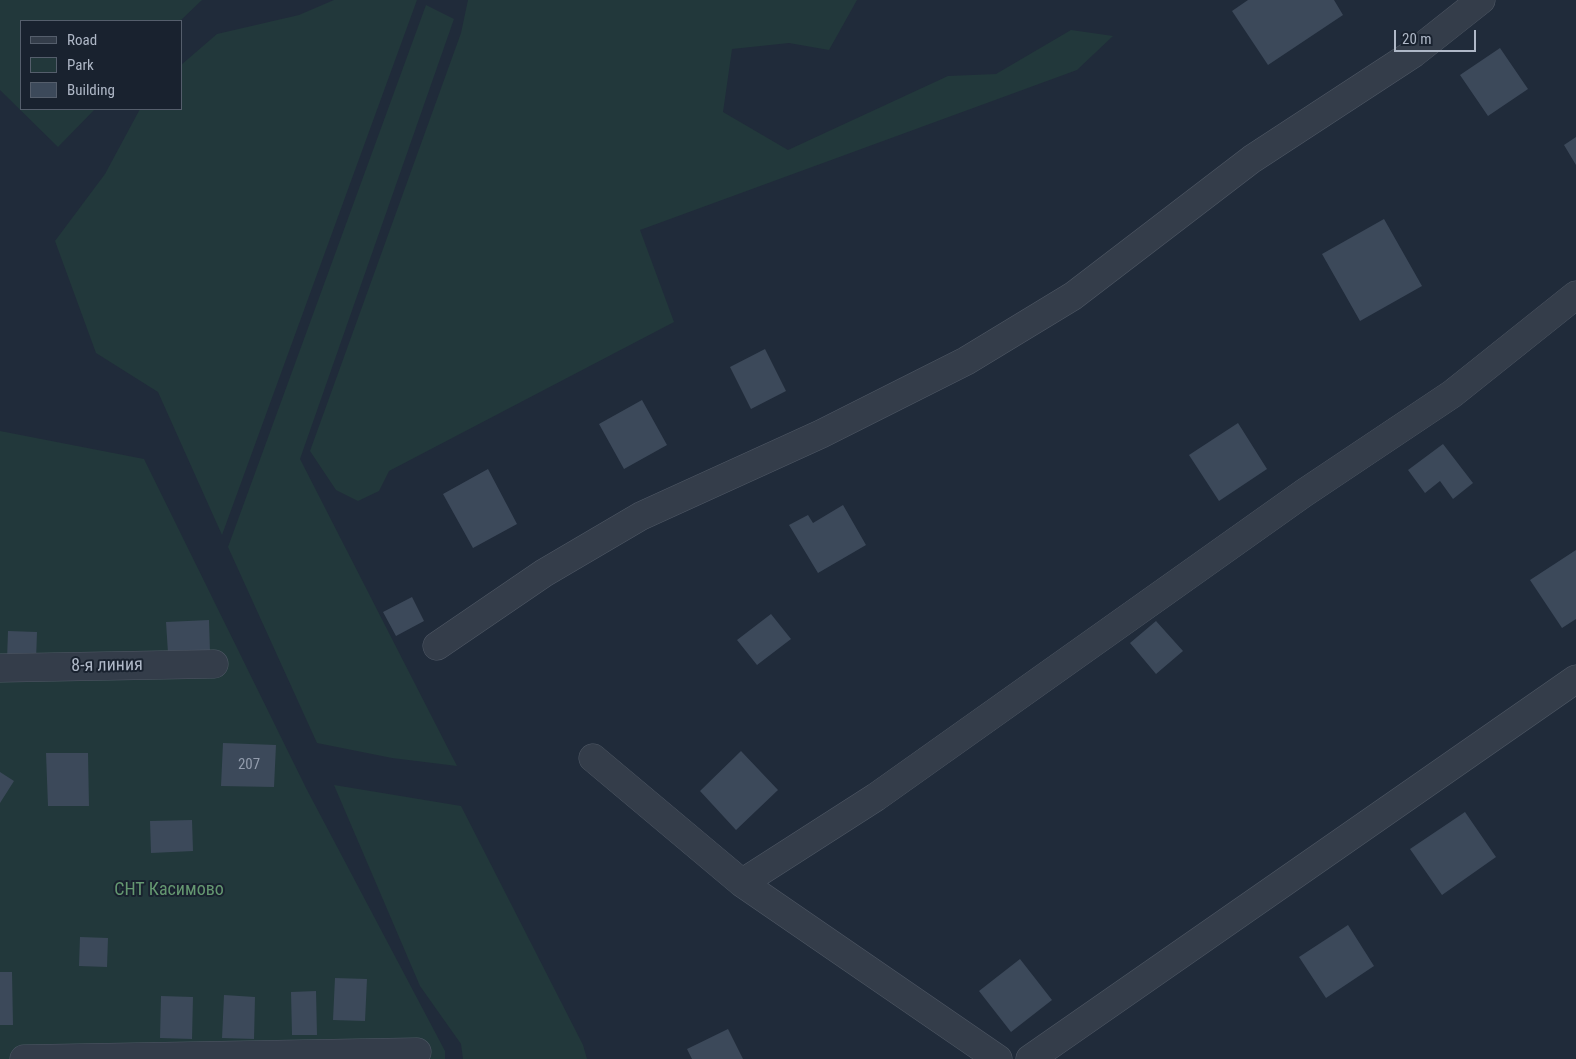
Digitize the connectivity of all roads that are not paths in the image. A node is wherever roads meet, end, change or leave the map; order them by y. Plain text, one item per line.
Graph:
1 (1480, 0) edge
2 (1576, 296) edge
3 (437, 646) dead end
4 (214, 664) dead end
5 (0, 668) edge
6 (1576, 679) edge
7 (593, 758) dead end
8 (742, 883) junction
9 (417, 1052) dead end
10 (24, 1059) edge
11 (998, 1059) edge
12 (1030, 1059) edge

1 - 3 street
2 - 8 street
4 - 5 street, 8-я линия
6 - 12 street
7 - 8 street
8 - 11 street
9 - 10 street

